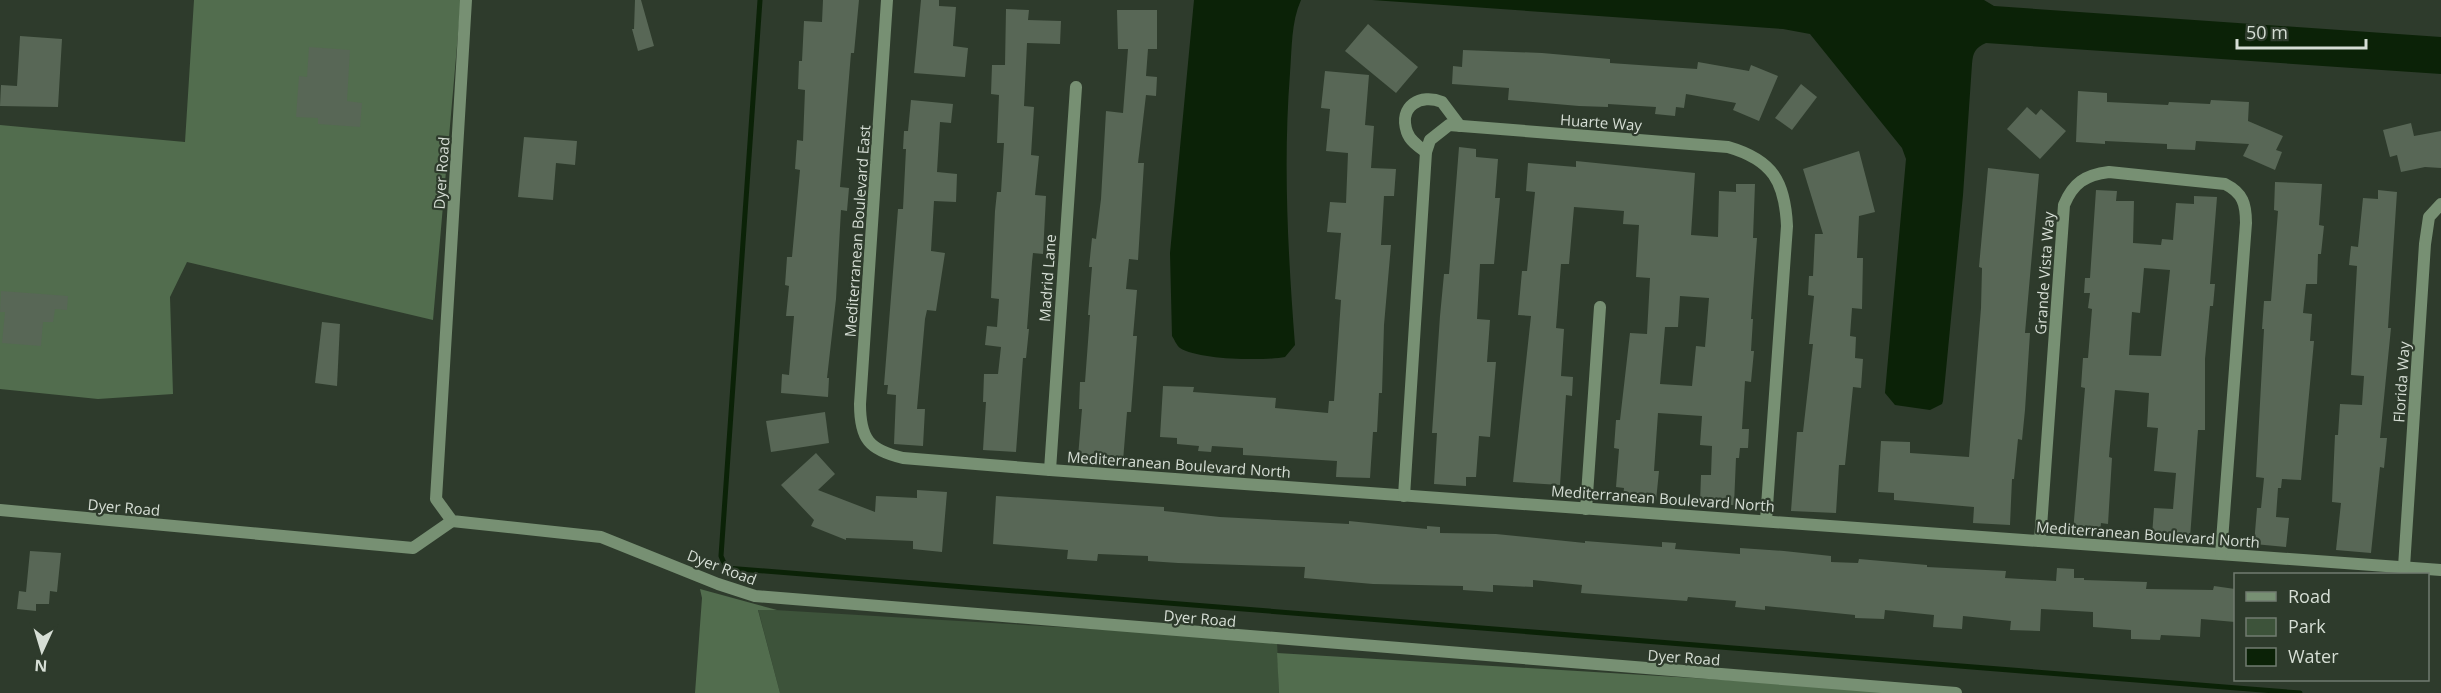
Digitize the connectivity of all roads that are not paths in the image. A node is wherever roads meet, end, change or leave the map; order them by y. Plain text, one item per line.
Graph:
1 (466, 0) edge
2 (887, 0) edge
3 (1076, 87) dead end
4 (1460, 126) junction
5 (1426, 152) junction
6 (2441, 204) edge
7 (1600, 307) dead end
8 (884, 453) joint
9 (1050, 470) junction
10 (1404, 496) junction
11 (1586, 509) junction
12 (0, 510) edge
13 (1766, 520) junction
14 (452, 521) junction
15 (2040, 541) junction
16 (2221, 554) junction
17 (2404, 567) junction
18 (2441, 570) edge
19 (1956, 693) edge

1 - 14 street, Dyer Road
2 - 8 street, Mediterranean Boulevard East
3 - 9 street, Madrid Lane
4 - 5 street, Huarte Way
4 - 5 street
4 - 13 street, Huarte Way
5 - 10 street
6 - 17 street, Florida Way
7 - 11 street
8 - 9 street, Mediterranean Boulevard North
9 - 10 street, Mediterranean Boulevard North
10 - 11 street, Mediterranean Boulevard North
11 - 13 street, Mediterranean Boulevard North
12 - 14 street, Dyer Road
13 - 15 street, Mediterranean Boulevard North
14 - 19 street, Dyer Road
15 - 16 street, Mediterranean Boulevard North
15 - 16 street, Grande Vista Way
16 - 17 street, Mediterranean Boulevard North
17 - 18 street, Mediterranean Boulevard North

